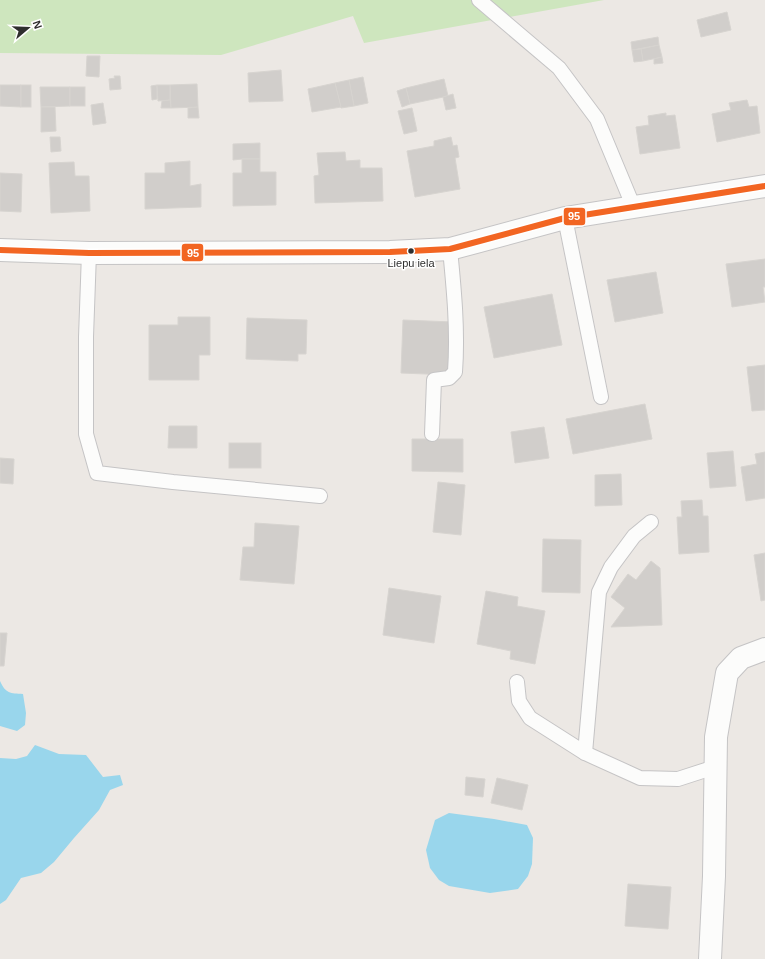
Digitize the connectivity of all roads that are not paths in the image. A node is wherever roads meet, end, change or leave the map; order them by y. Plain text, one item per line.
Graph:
1 (479, 0) edge
2 (765, 186) edge
3 (634, 208) junction
4 (565, 218) junction
5 (450, 249) junction
6 (0, 250) edge
7 (90, 253) junction
8 (601, 397) dead end
9 (432, 434) dead end
10 (320, 496) dead end
11 (651, 522) dead end
12 (765, 649) edge
13 (517, 682) dead end
14 (585, 753) junction
15 (715, 767) junction
16 (710, 959) edge

1 - 3 lane
2 - 3 street
3 - 4 street
4 - 5 street
4 - 8 lane
5 - 7 street
5 - 9 lane
6 - 7 street
7 - 10 lane
11 - 14 lane
12 - 15 street
13 - 14 lane
14 - 15 lane
15 - 16 street

